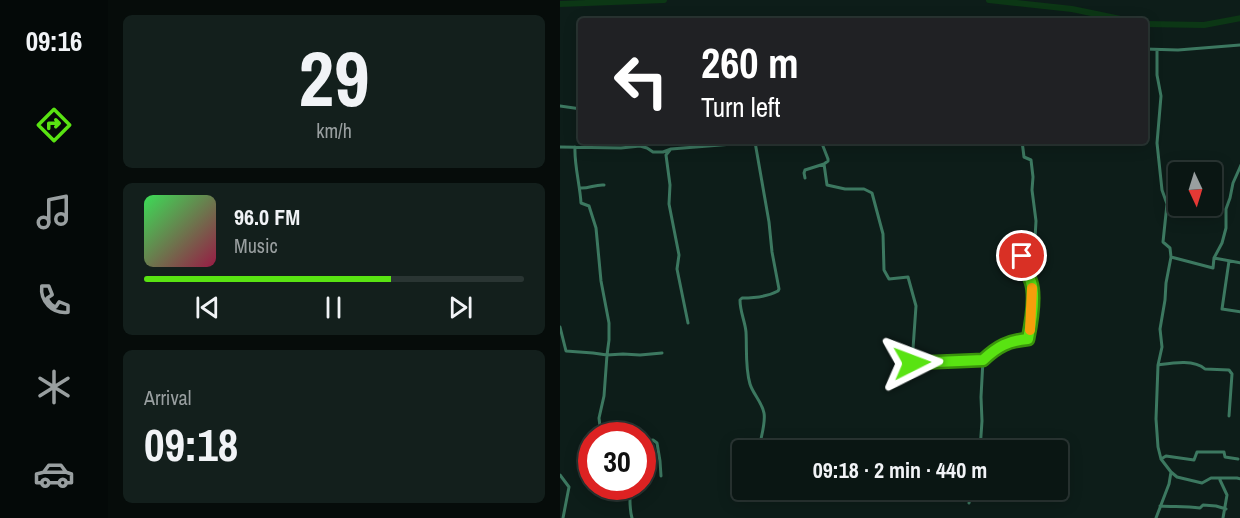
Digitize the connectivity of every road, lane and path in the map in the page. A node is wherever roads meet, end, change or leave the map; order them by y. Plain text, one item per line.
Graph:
1 (1241, 45) edge
2 (1148, 50) edge
3 (1157, 50) junction
4 (560, 106) edge
5 (578, 109) edge
6 (586, 144) edge
7 (731, 144) edge
8 (755, 144) edge
9 (822, 144) edge
10 (1022, 144) edge
11 (560, 147) edge
12 (575, 147) junction
13 (587, 147) junction
14 (671, 149) junction
15 (824, 164) junction
16 (1241, 165) edge
17 (805, 178) dead end
18 (604, 185) dead end
19 (580, 188) junction
20 (1171, 257) junction
21 (1214, 258) junction
22 (1229, 261) junction
23 (1241, 263) edge
24 (1241, 312) edge
25 (688, 323) dead end
26 (560, 327) edge
27 (662, 353) dead end
28 (607, 355) junction
29 (983, 360) junction
30 (1158, 365) junction
31 (1229, 416) dead end
32 (599, 422) edge
33 (761, 440) edge
34 (981, 440) edge
35 (656, 442) edge
36 (1161, 459) junction
37 (1238, 459) dead end
38 (1171, 472) junction
39 (560, 475) edge
40 (661, 476) dead end
41 (1220, 479) junction
42 (1241, 479) edge
43 (630, 500) edge
44 (970, 500) edge
45 (969, 503) dead end
46 (1160, 506) junction
47 (1226, 509) junction
48 (563, 518) edge
49 (632, 518) edge
50 (1156, 518) edge
51 (1223, 518) edge

1 - 3 street
2 - 3 street
3 - 20 street
4 - 5 street
6 - 13 street
7 - 14 street
8 - 33 street
9 - 15 street
10 - 29 street
11 - 12 street
12 - 13 street
12 - 19 street
13 - 14 street
14 - 25 street
15 - 17 street
15 - 29 street
16 - 21 street
18 - 19 street
19 - 28 street
20 - 21 street
20 - 30 street
21 - 22 street
22 - 23 street
22 - 24 street
26 - 28 street
27 - 28 street
28 - 32 street
29 - 34 street
30 - 31 street
30 - 36 street
35 - 40 street
36 - 37 street
36 - 38 street
38 - 41 street
38 - 46 street
39 - 48 street
41 - 42 street
41 - 47 street
43 - 49 street
44 - 45 street
46 - 47 street
46 - 50 street
47 - 51 street

